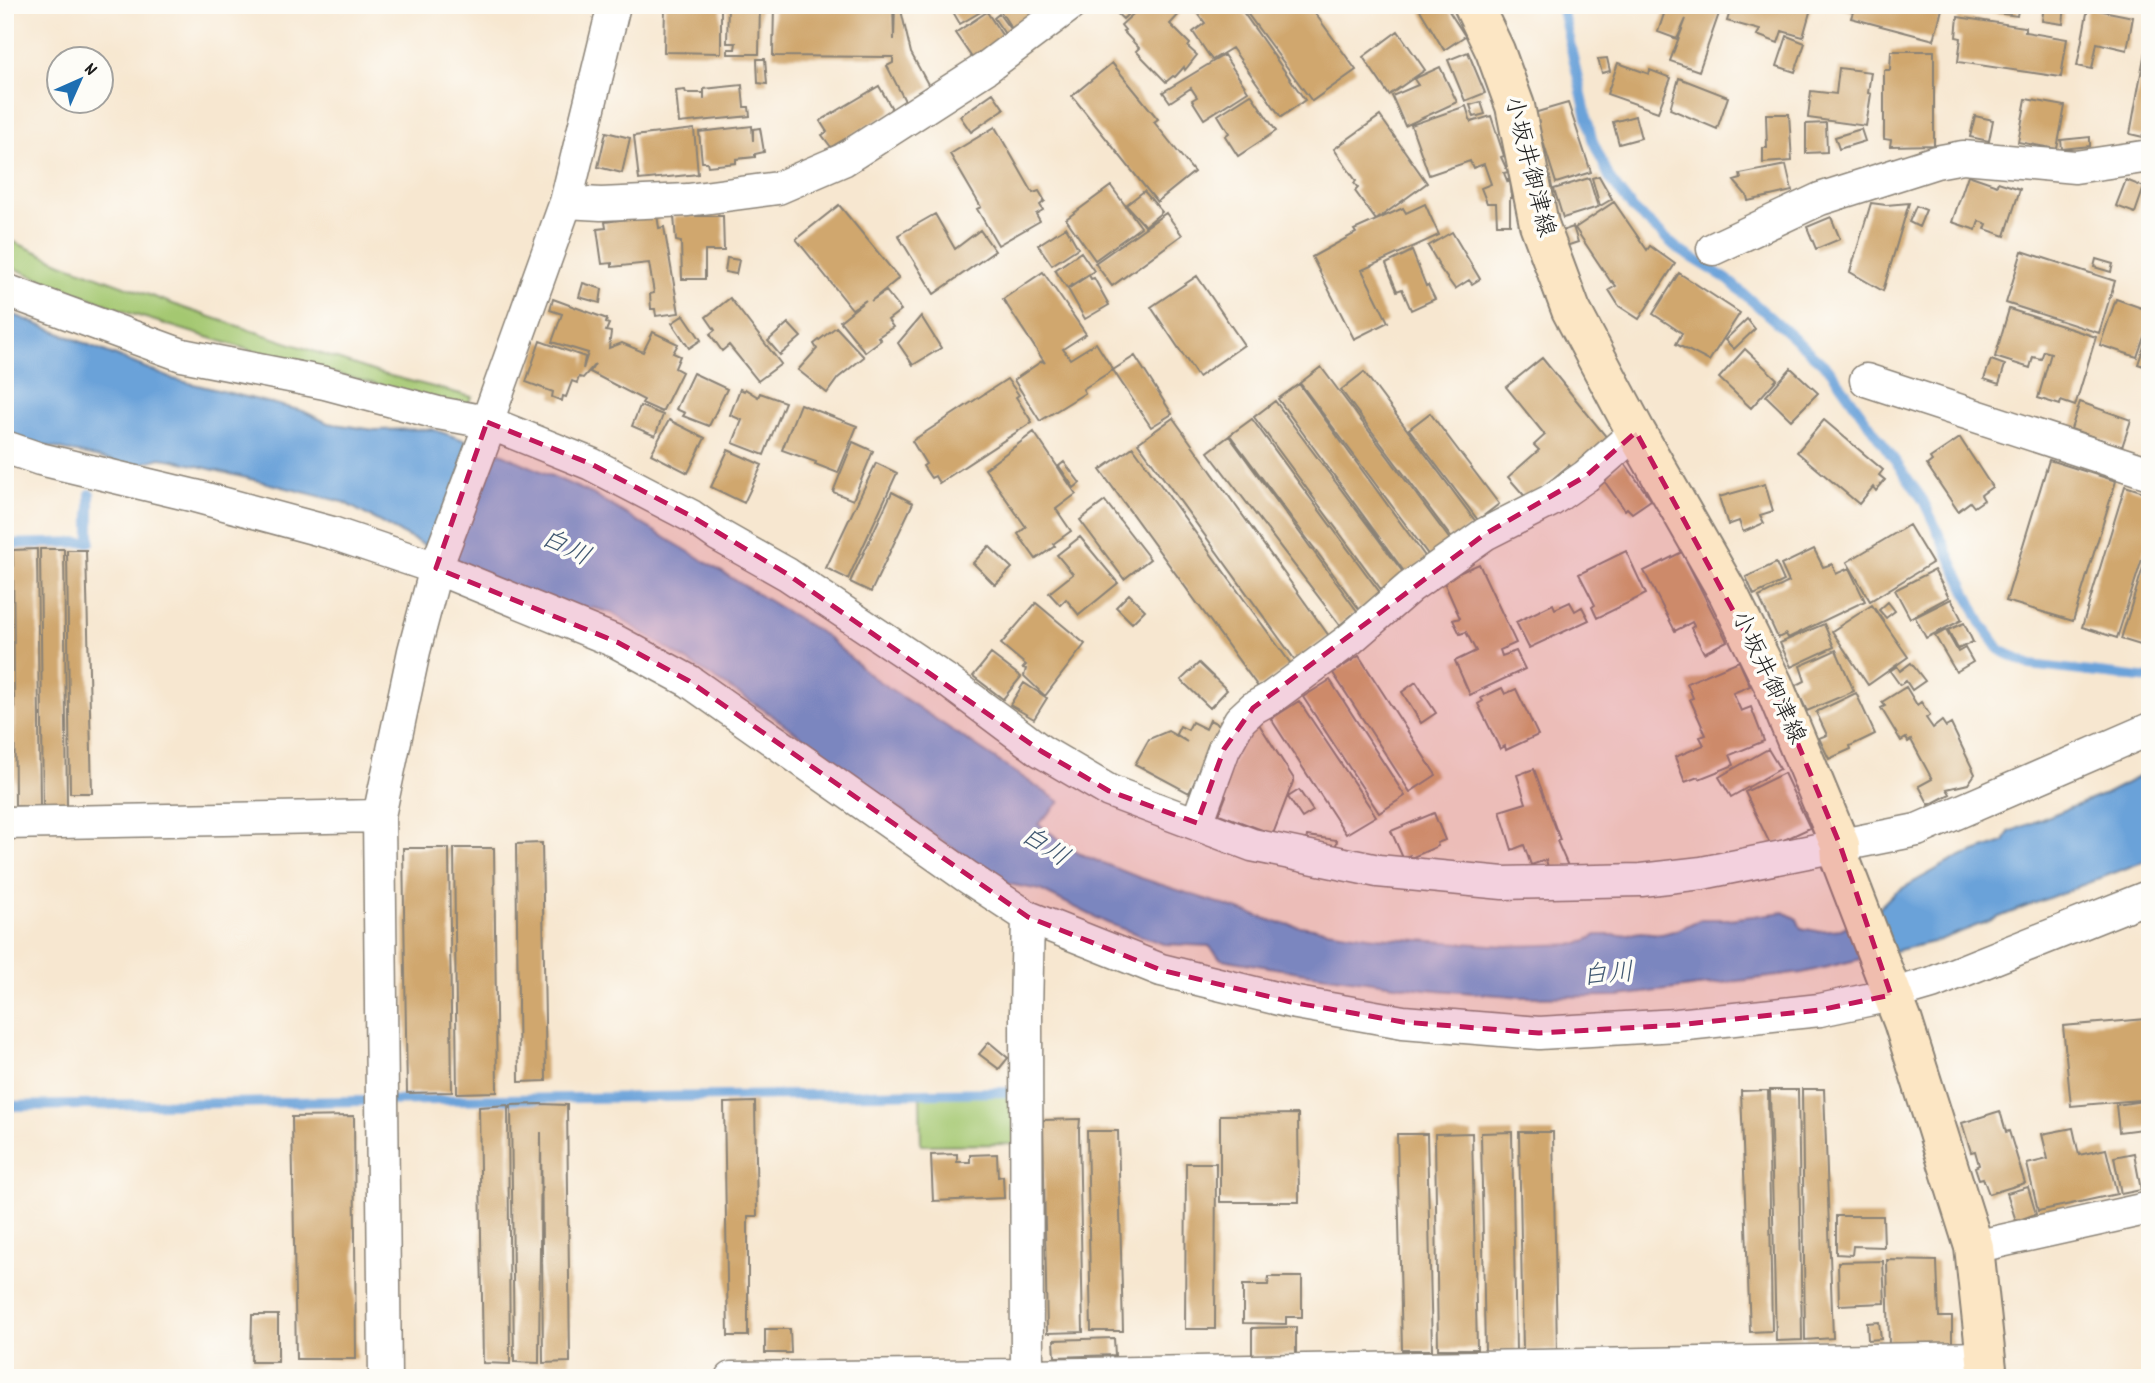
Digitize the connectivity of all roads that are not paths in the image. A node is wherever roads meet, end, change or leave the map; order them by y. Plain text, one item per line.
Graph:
1 (614, 5) edge
2 (1070, 5) edge
3 (1473, 5) edge
4 (2150, 156) edge
5 (566, 202) junction
6 (1713, 249) dead end
7 (5, 290) edge
8 (1866, 380) dead end
9 (486, 430) junction
10 (1636, 432) junction
11 (5, 447) edge
12 (2150, 472) edge
13 (438, 564) junction
14 (2150, 729) edge
15 (379, 816) junction
16 (5, 822) edge
17 (1197, 823) junction
18 (1841, 853) junction
19 (2150, 896) edge
20 (1028, 917) junction
21 (1889, 986) junction
22 (2150, 1208) edge
23 (1974, 1247) junction
24 (1988, 1368) edge
25 (1027, 1376) edge
26 (385, 1378) edge
27 (732, 1378) edge

1 - 5 street
2 - 5 street
3 - 10 main road, 小坂井御津線
4 - 6 street
5 - 9 street
7 - 9 street
8 - 12 street
9 - 13 street
9 - 17 street
10 - 17 street
10 - 18 main road, 小坂井御津線
11 - 13 street
13 - 15 street
13 - 20 street
14 - 18 street
15 - 16 street
15 - 26 street
17 - 18 street
18 - 21 main road, 小坂井御津線
19 - 21 street
20 - 21 street
20 - 25 street
21 - 23 main road, 小坂井御津線
22 - 23 street
23 - 24 main road, 小坂井御津線
24 - 25 street
25 - 27 street

